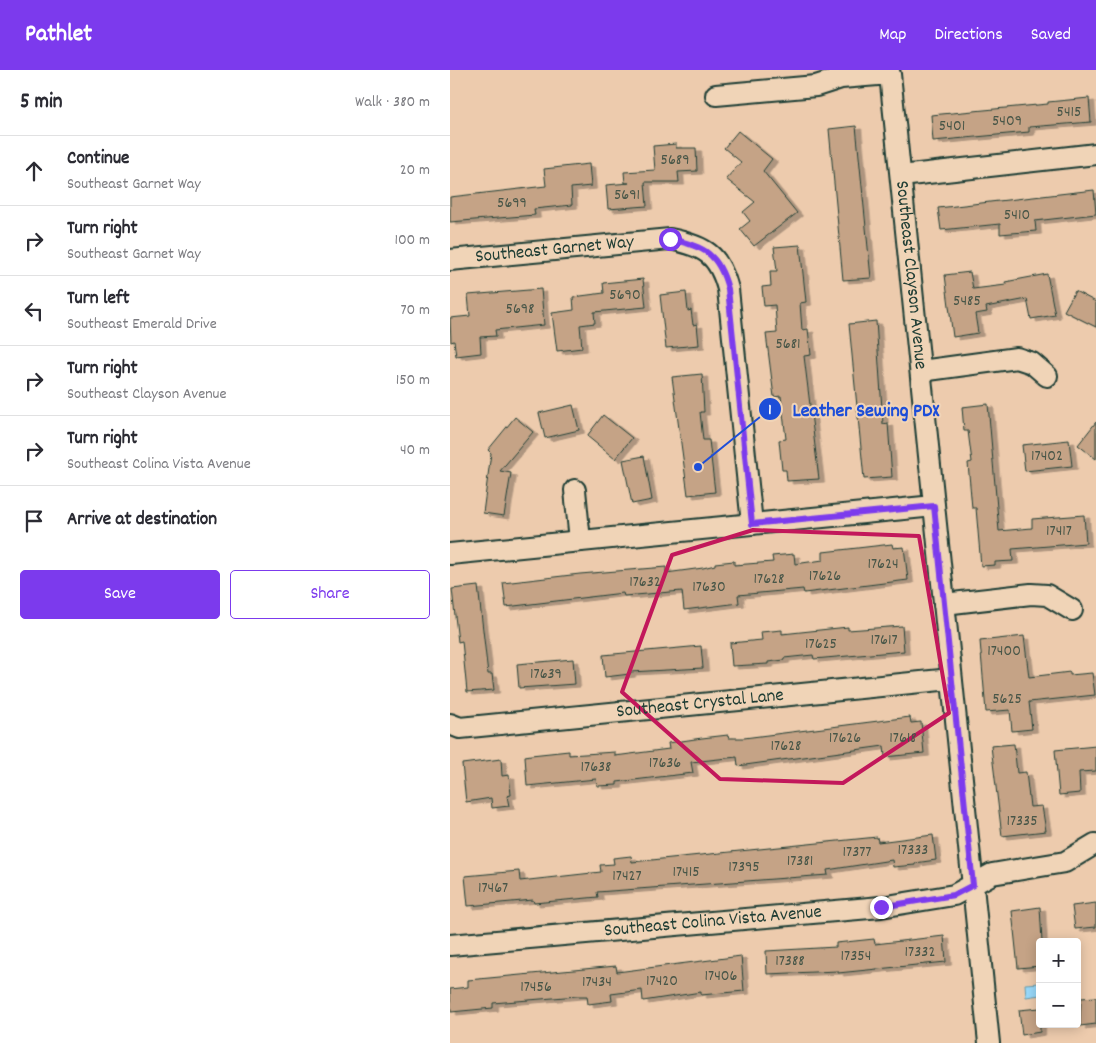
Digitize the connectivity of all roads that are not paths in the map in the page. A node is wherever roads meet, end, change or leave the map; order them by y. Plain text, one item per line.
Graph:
1 (716, 95) dead end
2 (1096, 154) edge
3 (901, 176) junction
4 (450, 260) edge
5 (920, 371) junction
6 (1047, 376) dead end
7 (575, 490) dead end
8 (934, 506) junction
9 (752, 524) junction
10 (580, 541) junction
11 (450, 554) edge
12 (944, 604) junction
13 (1072, 610) dead end
14 (951, 679) junction
15 (450, 724) edge
16 (1095, 844) edge
17 (973, 885) junction
18 (450, 945) edge
19 (989, 1043) edge

1 - 3 street, Southeast Clayson Avenue
2 - 3 street
3 - 5 street, Southeast Clayson Avenue
4 - 9 street, Southeast Garnet Way
5 - 6 street
5 - 8 street, Southeast Clayson Avenue
7 - 10 street
8 - 9 street
8 - 12 street, Southeast Clayson Avenue
9 - 10 street
10 - 11 street
12 - 13 street
12 - 14 street, Southeast Clayson Avenue
14 - 15 street, Southeast Crystal Lane
14 - 17 street, Southeast Clayson Avenue
16 - 17 street, Southeast Colina Vista Avenue
17 - 18 street, Southeast Colina Vista Avenue
17 - 19 street, Southeast Clayson Avenue

